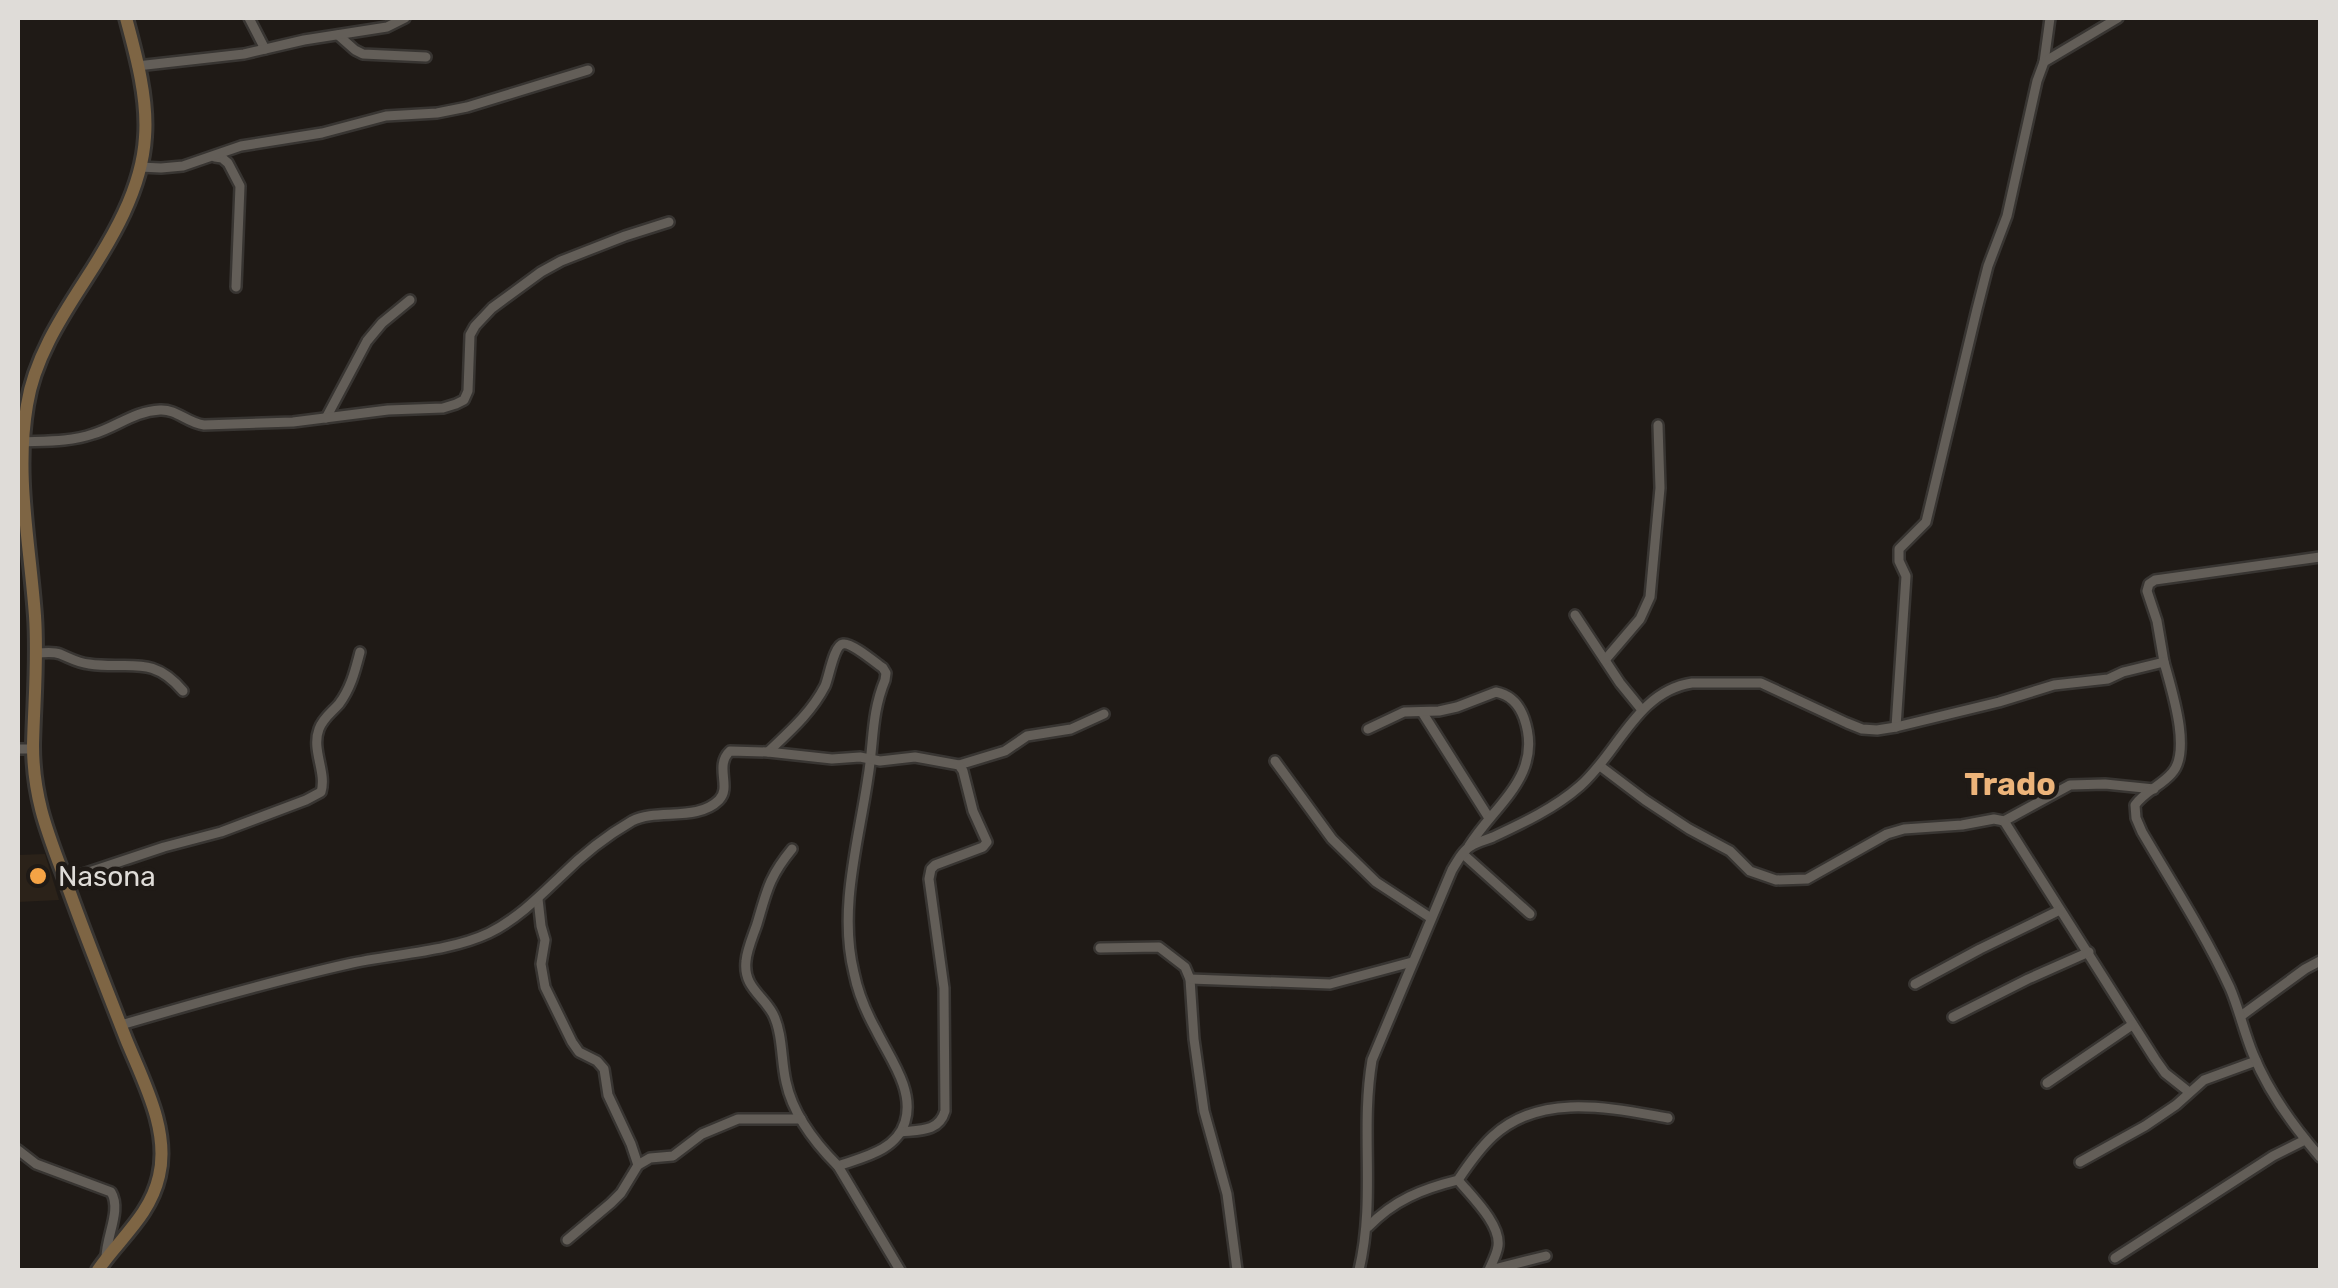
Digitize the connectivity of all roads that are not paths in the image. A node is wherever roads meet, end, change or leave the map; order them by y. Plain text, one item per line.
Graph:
1 (126, 18) edge
2 (249, 18) edge
3 (405, 18) edge
4 (2050, 18) edge
5 (2118, 18) edge
6 (338, 34) junction
7 (265, 49) junction
8 (426, 56) dead end
9 (2044, 62) junction
10 (137, 66) junction
11 (588, 70) dead end
12 (212, 157) junction
13 (140, 167) junction
14 (669, 222) dead end
15 (236, 287) dead end
16 (410, 300) dead end
17 (22, 400) edge
18 (326, 418) junction
19 (1658, 425) dead end
20 (20, 447) edge
21 (2320, 557) edge
22 (1575, 615) dead end
23 (360, 652) dead end
24 (36, 653) junction
25 (1604, 660) junction
26 (2164, 662) junction
27 (184, 691) dead end
28 (1642, 710) junction
29 (1422, 712) junction
30 (1104, 714) dead end
31 (1896, 728) junction
32 (1368, 729) dead end
33 (18, 749) edge
34 (34, 749) junction
35 (768, 752) junction
36 (870, 760) junction
37 (1276, 761) dead end
38 (959, 765) junction
39 (1600, 766) junction
40 (2154, 789) junction
41 (1488, 818) junction
42 (2004, 821) junction
43 (792, 848) dead end
44 (1466, 850) junction
45 (66, 880) junction
46 (538, 899) junction
47 (2060, 910) junction
48 (1530, 914) dead end
49 (1430, 918) junction
50 (1100, 948) dead end
51 (2089, 952) junction
52 (2320, 961) edge
53 (1412, 962) junction
54 (1190, 980) junction
55 (1915, 984) dead end
56 (1954, 1016) dead end
57 (2241, 1016) junction
58 (121, 1025) junction
59 (2132, 1025) junction
60 (2256, 1061) junction
61 (2047, 1083) dead end
62 (2189, 1092) junction
63 (1668, 1118) dead end
64 (801, 1119) junction
65 (900, 1132) junction
66 (2305, 1140) junction
67 (18, 1150) edge
68 (2320, 1158) edge
69 (2080, 1162) dead end
70 (638, 1165) junction
71 (838, 1166) junction
72 (1458, 1180) junction
73 (1368, 1227) junction
74 (567, 1240) dead end
75 (1546, 1256) dead end
76 (2115, 1258) dead end
77 (102, 1264) edge
78 (900, 1270) edge
79 (1237, 1270) edge
80 (1359, 1270) edge
81 (1490, 1270) edge

1 - 10 main road
2 - 7 street
3 - 6 street
4 - 9 street
5 - 9 street
6 - 7 street
6 - 8 street
7 - 10 street
9 - 31 street
10 - 13 main road
11 - 12 street
12 - 13 street
12 - 15 street
13 - 17 main road
14 - 18 street
16 - 18 street
17 - 20 main road
18 - 20 street
19 - 25 street
20 - 24 main road
21 - 26 street
22 - 25 street
23 - 45 street
24 - 27 street
24 - 34 main road
25 - 28 street
26 - 31 street
26 - 40 street
28 - 31 street
28 - 39 street
29 - 32 street
29 - 41 street
29 - 41 street
30 - 38 street
33 - 34 street
34 - 45 main road
35 - 36 street
35 - 36 street
35 - 46 street
36 - 38 street
36 - 65 street
37 - 49 street
38 - 65 street
39 - 42 street
39 - 44 street
40 - 42 street
40 - 57 street
41 - 44 street
42 - 47 street
43 - 64 street
44 - 48 street
44 - 49 street
45 - 58 main road
46 - 58 street
46 - 70 street
47 - 51 street
47 - 55 street
49 - 53 street
50 - 54 street
51 - 56 street
51 - 59 street
52 - 57 street
53 - 54 street
53 - 73 street
54 - 79 street
57 - 60 street
58 - 77 main road
59 - 61 street
59 - 62 street
60 - 62 street
60 - 66 street
62 - 69 street
63 - 72 street
64 - 70 street
64 - 71 street
65 - 71 street
66 - 68 street
66 - 76 street
67 - 77 street
70 - 74 street
71 - 78 street
72 - 73 street
72 - 81 street
73 - 80 street
75 - 81 street

